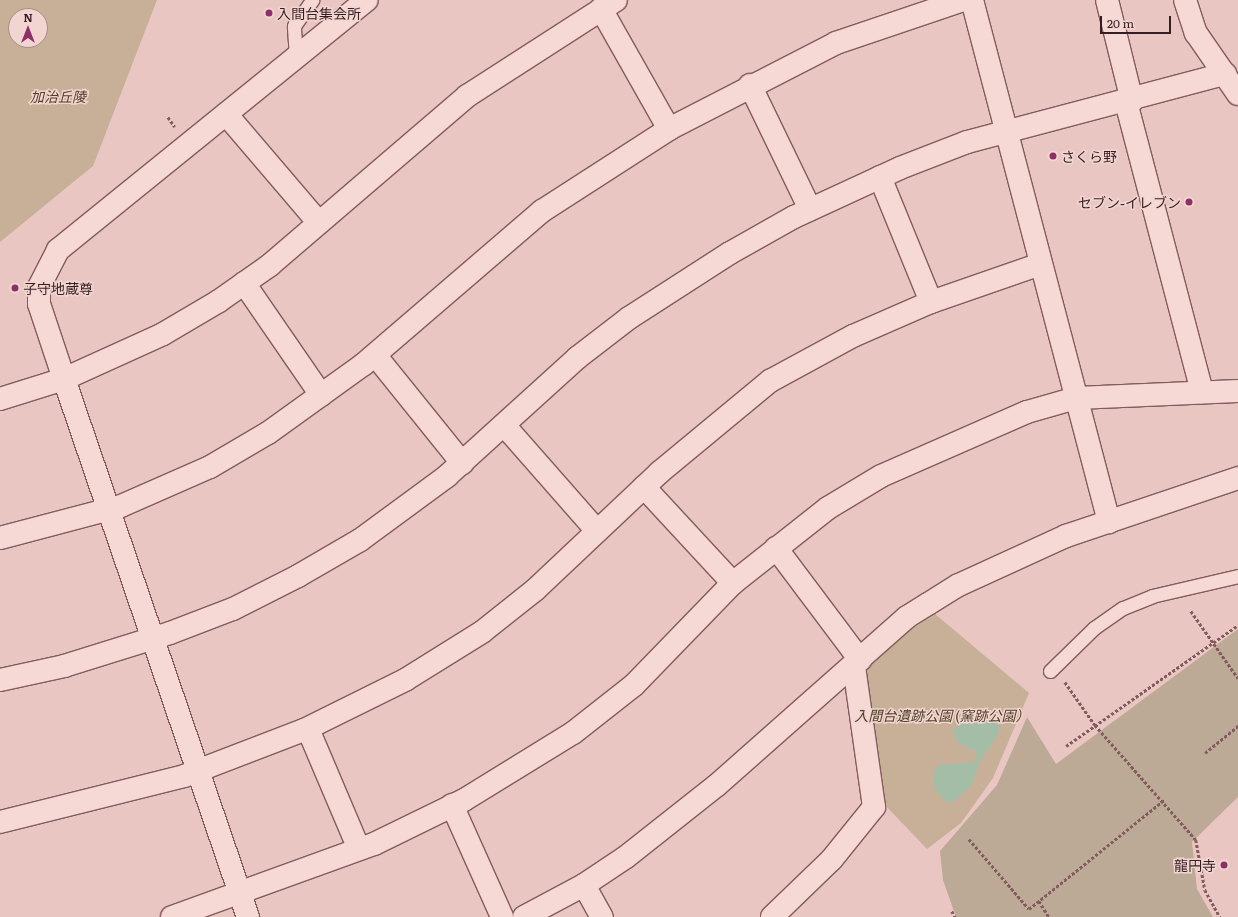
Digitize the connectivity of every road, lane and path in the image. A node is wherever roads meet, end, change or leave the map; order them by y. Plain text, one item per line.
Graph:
1 (312, 0) edge
2 (368, 0) edge
3 (963, 0) edge
4 (972, 0) edge
5 (1107, 0) edge
6 (1185, 0) edge
7 (608, 4) edge
8 (296, 57) junction
9 (1225, 74) junction
10 (750, 85) junction
11 (1238, 94) edge
12 (1129, 101) junction
13 (226, 114) junction
14 (669, 129) junction
15 (1005, 132) junction
16 (880, 177) junction
17 (810, 209) junction
18 (319, 223) junction
19 (1038, 264) junction
20 (244, 283) junction
21 (931, 302) junction
22 (375, 355) junction
23 (64, 379) junction
24 (1238, 391) edge
25 (1202, 392) junction
26 (321, 395) junction
27 (1076, 398) junction
28 (0, 399) edge
29 (504, 425) junction
30 (462, 463) junction
31 (1238, 478) edge
32 (644, 487) junction
33 (106, 510) junction
34 (1108, 522) junction
35 (597, 531) junction
36 (0, 538) edge
37 (776, 548) junction
38 (1238, 576) edge
39 (733, 584) junction
40 (1191, 611) dead end
41 (1238, 625) edge
42 (152, 638) junction
43 (857, 663) junction
44 (1052, 669) joint
45 (1238, 678) edge
46 (0, 680) edge
47 (1095, 725) junction
48 (1238, 726) edge
49 (308, 728) junction
50 (1066, 746) dead end
51 (1205, 753) dead end
52 (197, 771) junction
53 (1164, 800) junction
54 (452, 805) junction
55 (0, 822) edge
56 (970, 839) dead end
57 (359, 849) junction
58 (584, 886) junction
59 (240, 895) junction
60 (1039, 901) junction
61 (952, 911) dead end
62 (172, 917) edge
63 (248, 917) edge
64 (502, 917) edge
65 (524, 917) edge
66 (602, 917) edge
67 (772, 917) edge
68 (955, 917) edge
69 (1049, 917) edge
70 (1220, 917) edge

1 - 8 lane
2 - 8 street
3 - 10 street
4 - 15 street
5 - 12 street
6 - 9 street
7 - 14 street
7 - 18 street
8 - 13 street
9 - 11 street
9 - 12 street
10 - 14 street
10 - 17 street
12 - 15 street
12 - 25 street
13 - 18 street
13 - 23 street
14 - 22 street
15 - 16 street
15 - 19 street
16 - 17 street
16 - 21 street
17 - 29 street
18 - 20 street
19 - 21 street
19 - 27 street
20 - 23 street
20 - 26 street
21 - 32 street
22 - 26 street
22 - 30 street
23 - 28 street
23 - 33 street
24 - 25 street
25 - 27 street
26 - 33 street
27 - 34 street
27 - 37 street
29 - 30 street
29 - 35 street
30 - 42 street
31 - 34 street
32 - 35 street
32 - 39 street
33 - 36 street
33 - 42 street
34 - 43 street
35 - 49 street
37 - 39 street
37 - 43 street
38 - 44 lane
39 - 54 street
40 - 45 path
41 - 47 path
42 - 46 street
42 - 52 street
43 - 58 street
43 - 67 street
44 - 47 path
47 - 50 path
47 - 53 path
48 - 51 path
49 - 52 street
49 - 57 street
52 - 55 street
52 - 59 street
53 - 60 path
53 - 70 path
54 - 57 street
54 - 64 street
56 - 60 path
57 - 59 street
58 - 65 street
58 - 66 street
59 - 62 street
59 - 63 street
60 - 69 path
61 - 68 path

